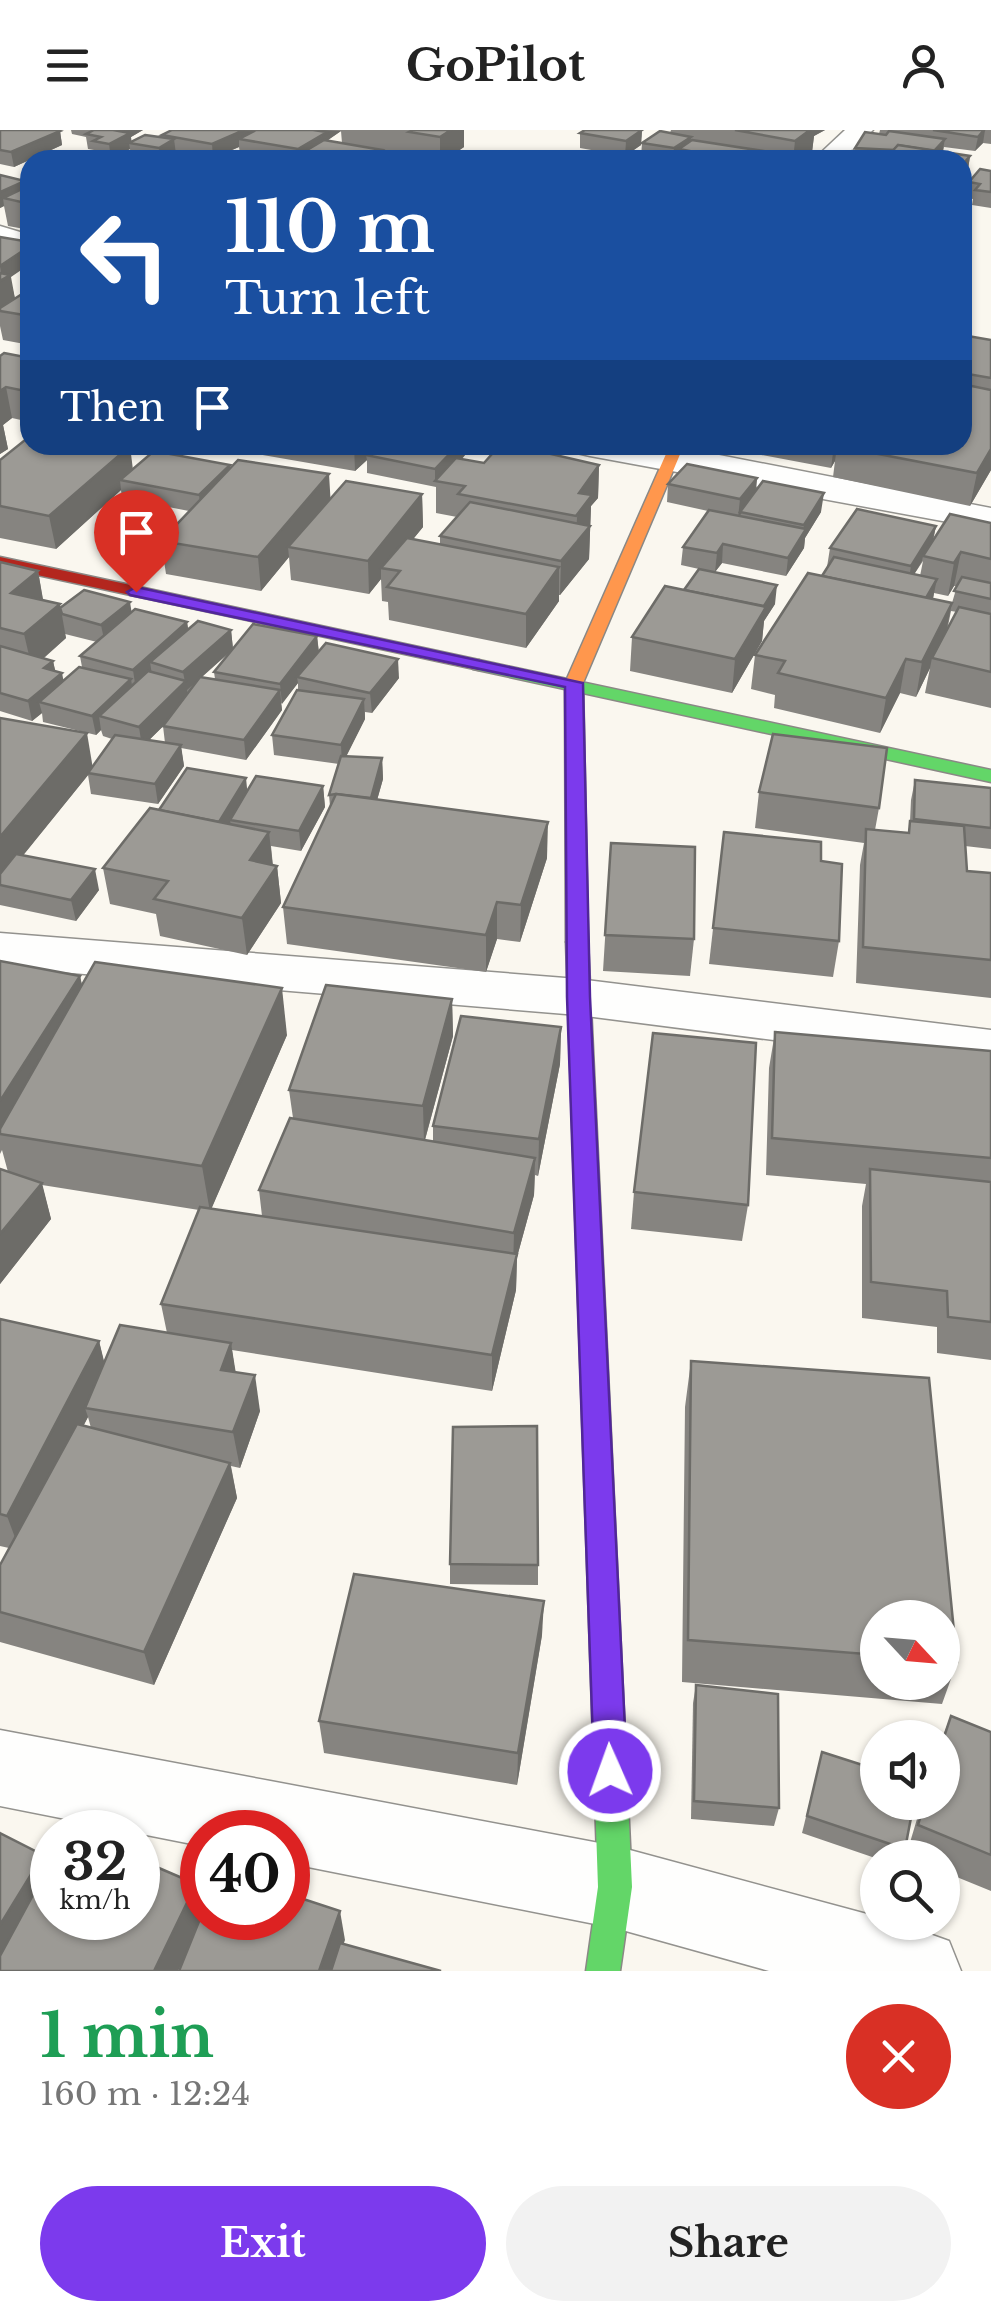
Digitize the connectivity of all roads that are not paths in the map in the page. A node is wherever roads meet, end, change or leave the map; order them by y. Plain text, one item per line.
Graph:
1 (860, 130) edge
2 (837, 150) edge
3 (673, 455) edge
4 (693, 455) edge
5 (991, 520) edge
6 (0, 562) edge
7 (574, 683) junction
8 (991, 776) edge
9 (0, 950) edge
10 (578, 997) junction
11 (991, 1049) edge
12 (0, 1768) edge
13 (615, 1887) junction
14 (603, 1971) edge
15 (919, 1971) edge

1 - 2 street
3 - 7 street
4 - 5 street
6 - 7 street
7 - 8 street
7 - 10 street
9 - 10 street
10 - 11 street
10 - 13 street
12 - 13 street
13 - 14 street
13 - 15 street

